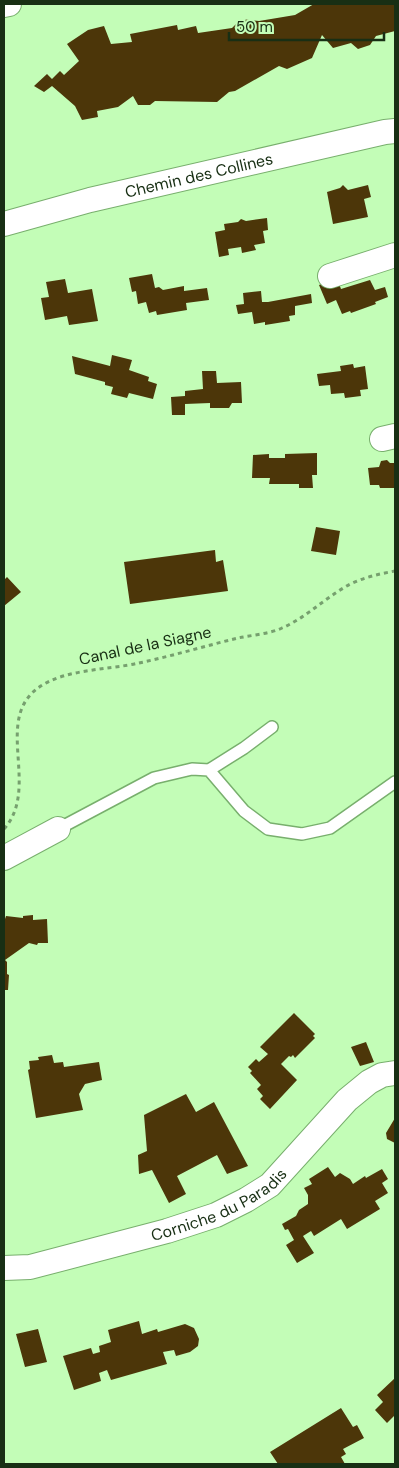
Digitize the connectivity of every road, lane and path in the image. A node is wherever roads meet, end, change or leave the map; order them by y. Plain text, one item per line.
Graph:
1 (9, 4) edge
2 (4, 5) edge
3 (395, 131) edge
4 (4, 224) edge
5 (395, 255) edge
6 (330, 276) dead end
7 (395, 571) edge
8 (272, 727) dead end
9 (210, 770) junction
10 (395, 782) edge
11 (4, 829) edge
12 (58, 829) joint
13 (4, 858) edge
14 (395, 1073) edge
15 (4, 1268) edge

1 - 2 street
3 - 4 street, Chemin des Collines
5 - 6 street
7 - 11 path, Canal de la Siagne
8 - 9 lane
9 - 10 lane
9 - 12 lane
12 - 13 street
14 - 15 street, Corniche du Paradis

